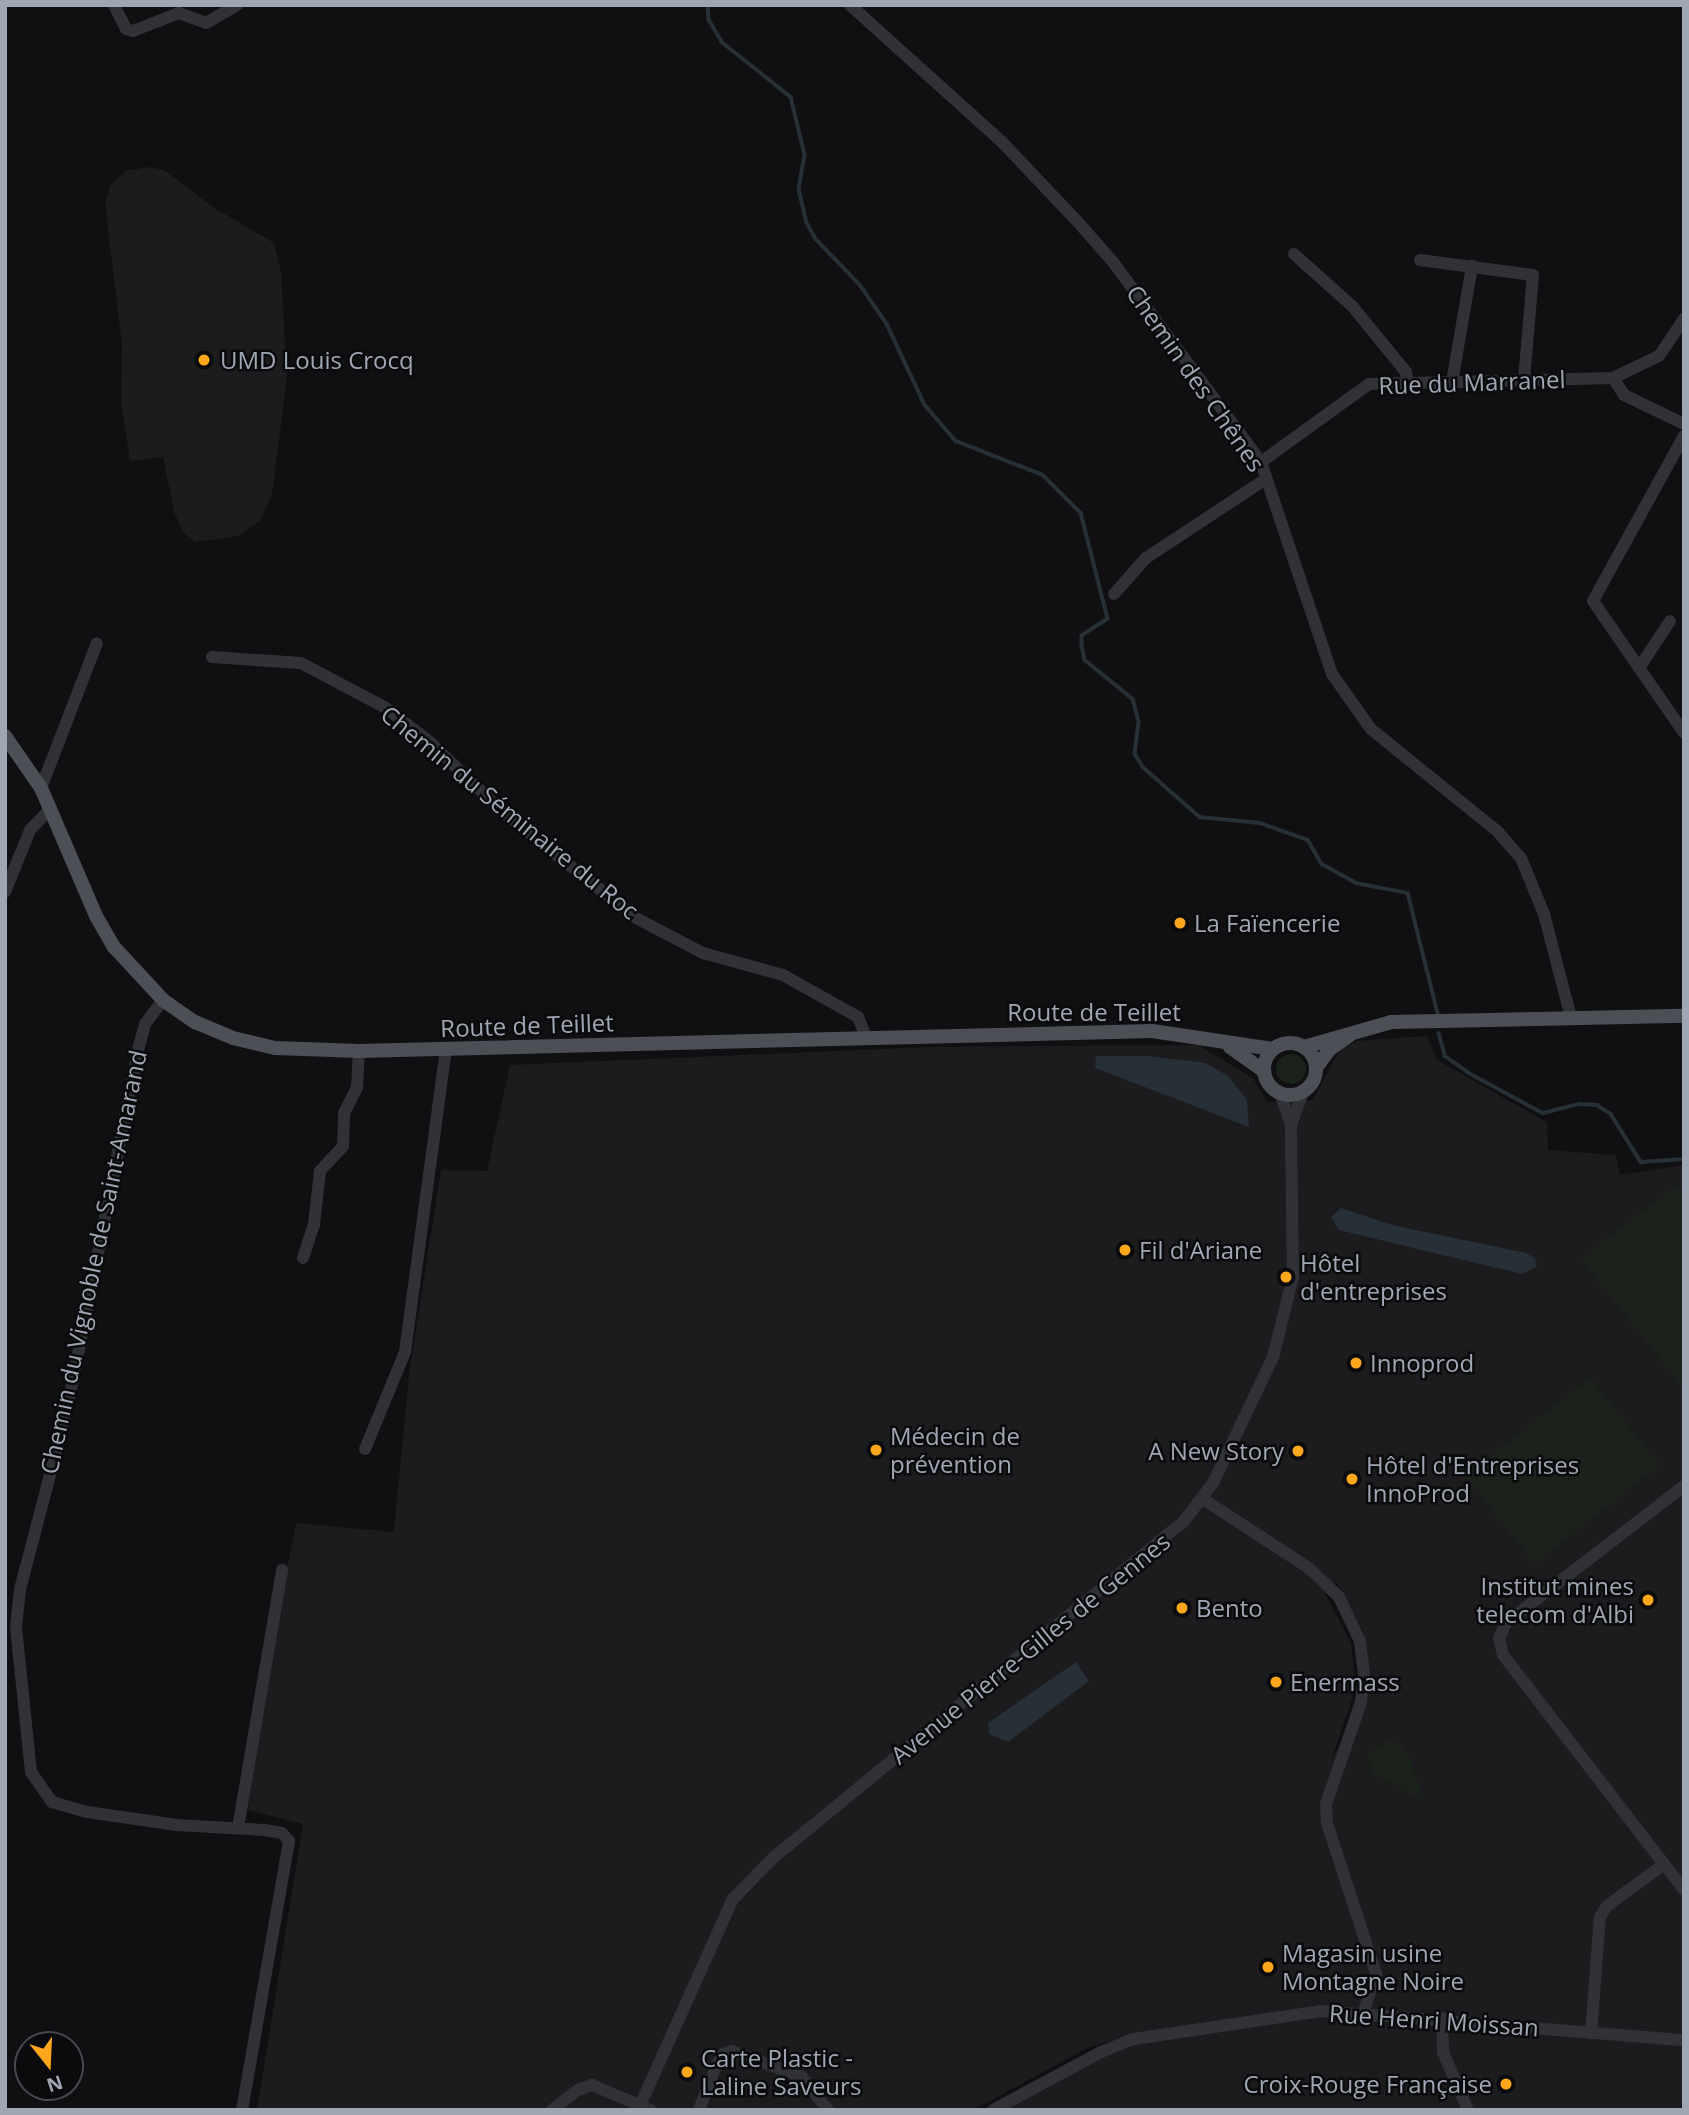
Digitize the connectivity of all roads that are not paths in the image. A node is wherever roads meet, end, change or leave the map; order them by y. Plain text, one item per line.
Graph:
1 (114, 5) edge
2 (237, 5) edge
3 (850, 5) edge
4 (1294, 254) dead end
5 (1420, 260) dead end
6 (1472, 266) junction
7 (1684, 319) edge
8 (1613, 378) junction
9 (1524, 380) junction
10 (1452, 382) junction
11 (1408, 383) junction
12 (1684, 424) edge
13 (1684, 436) edge
14 (1261, 462) junction
15 (1266, 480) junction
16 (1114, 594) dead end
17 (1670, 621) dead end
18 (97, 643) dead end
19 (212, 657) dead end
20 (1639, 668) junction
21 (1684, 733) edge
22 (5, 736) edge
23 (41, 788) junction
24 (51, 808) junction
25 (5, 892) edge
26 (163, 1000) junction
27 (1684, 1016) edge
28 (1571, 1018) junction
29 (1357, 1030) junction
30 (866, 1037) junction
31 (1213, 1039) junction
32 (1304, 1047) junction
33 (1273, 1049) junction
34 (446, 1050) junction
35 (359, 1051) junction
36 (1315, 1068) junction
37 (1264, 1071) junction
38 (1304, 1090) junction
39 (1280, 1093) junction
40 (1291, 1125) junction
41 (303, 1258) dead end
42 (365, 1449) dead end
43 (1684, 1486) edge
44 (1203, 1499) junction
45 (282, 1570) dead end
46 (238, 1828) junction
47 (1664, 1864) junction
48 (1684, 1890) edge
49 (1364, 2011) junction
50 (1442, 2018) junction
51 (1591, 2033) junction
52 (1684, 2040) edge
53 (643, 2108) edge
54 (242, 2110) edge
55 (552, 2110) edge
56 (699, 2110) edge
57 (828, 2110) edge
58 (993, 2110) edge
59 (1468, 2110) edge

1 - 2 street
3 - 14 street, Chemin des Chênes
4 - 11 street
5 - 6 street
6 - 9 street
6 - 10 street
7 - 8 street, Rue du Marranel
8 - 9 street, Rue du Marranel
8 - 12 street
9 - 10 street, Rue du Marranel
10 - 11 street, Rue du Marranel
11 - 14 street, Rue du Marranel
13 - 20 street
14 - 15 street, Chemin des Chênes
15 - 16 street
15 - 28 street, Chemin des Chênes
17 - 20 street
18 - 23 street
19 - 30 street, Chemin du Séminaire du Roc
20 - 21 street
22 - 23 main road, Route de Teillet
23 - 24 main road, Route de Teillet
24 - 25 street
24 - 26 main road, Route de Teillet
26 - 35 main road, Route de Teillet
26 - 46 street, Chemin du Vignoble de Saint-Amarand
27 - 28 main road
28 - 29 main road
29 - 32 main road
29 - 36 main road
30 - 31 main road, Route de Teillet
30 - 34 main road, Route de Teillet
31 - 33 main road, Route de Teillet
31 - 37 main road, Route de Teillet
32 - 33 main road
32 - 36 main road
33 - 37 main road
34 - 35 main road, Route de Teillet
34 - 42 street
35 - 41 street
36 - 38 main road
37 - 39 main road
38 - 39 main road
38 - 40 street, Avenue Pierre-Gilles de Gennes
39 - 40 street, Avenue Pierre-Gilles de Gennes
40 - 44 street, Avenue Pierre-Gilles de Gennes
43 - 47 street
44 - 49 street
44 - 53 street, Avenue Pierre-Gilles de Gennes
45 - 46 street
46 - 54 street, Chemin du Vignoble de Saint-Amarand
47 - 48 street
47 - 51 street
49 - 50 street, Rue Henri Moissan
49 - 58 street, Rue Henri Moissan
50 - 51 street, Rue Henri Moissan
50 - 59 street
51 - 52 street, Rue Henri Moissan
53 - 55 street
56 - 57 street

